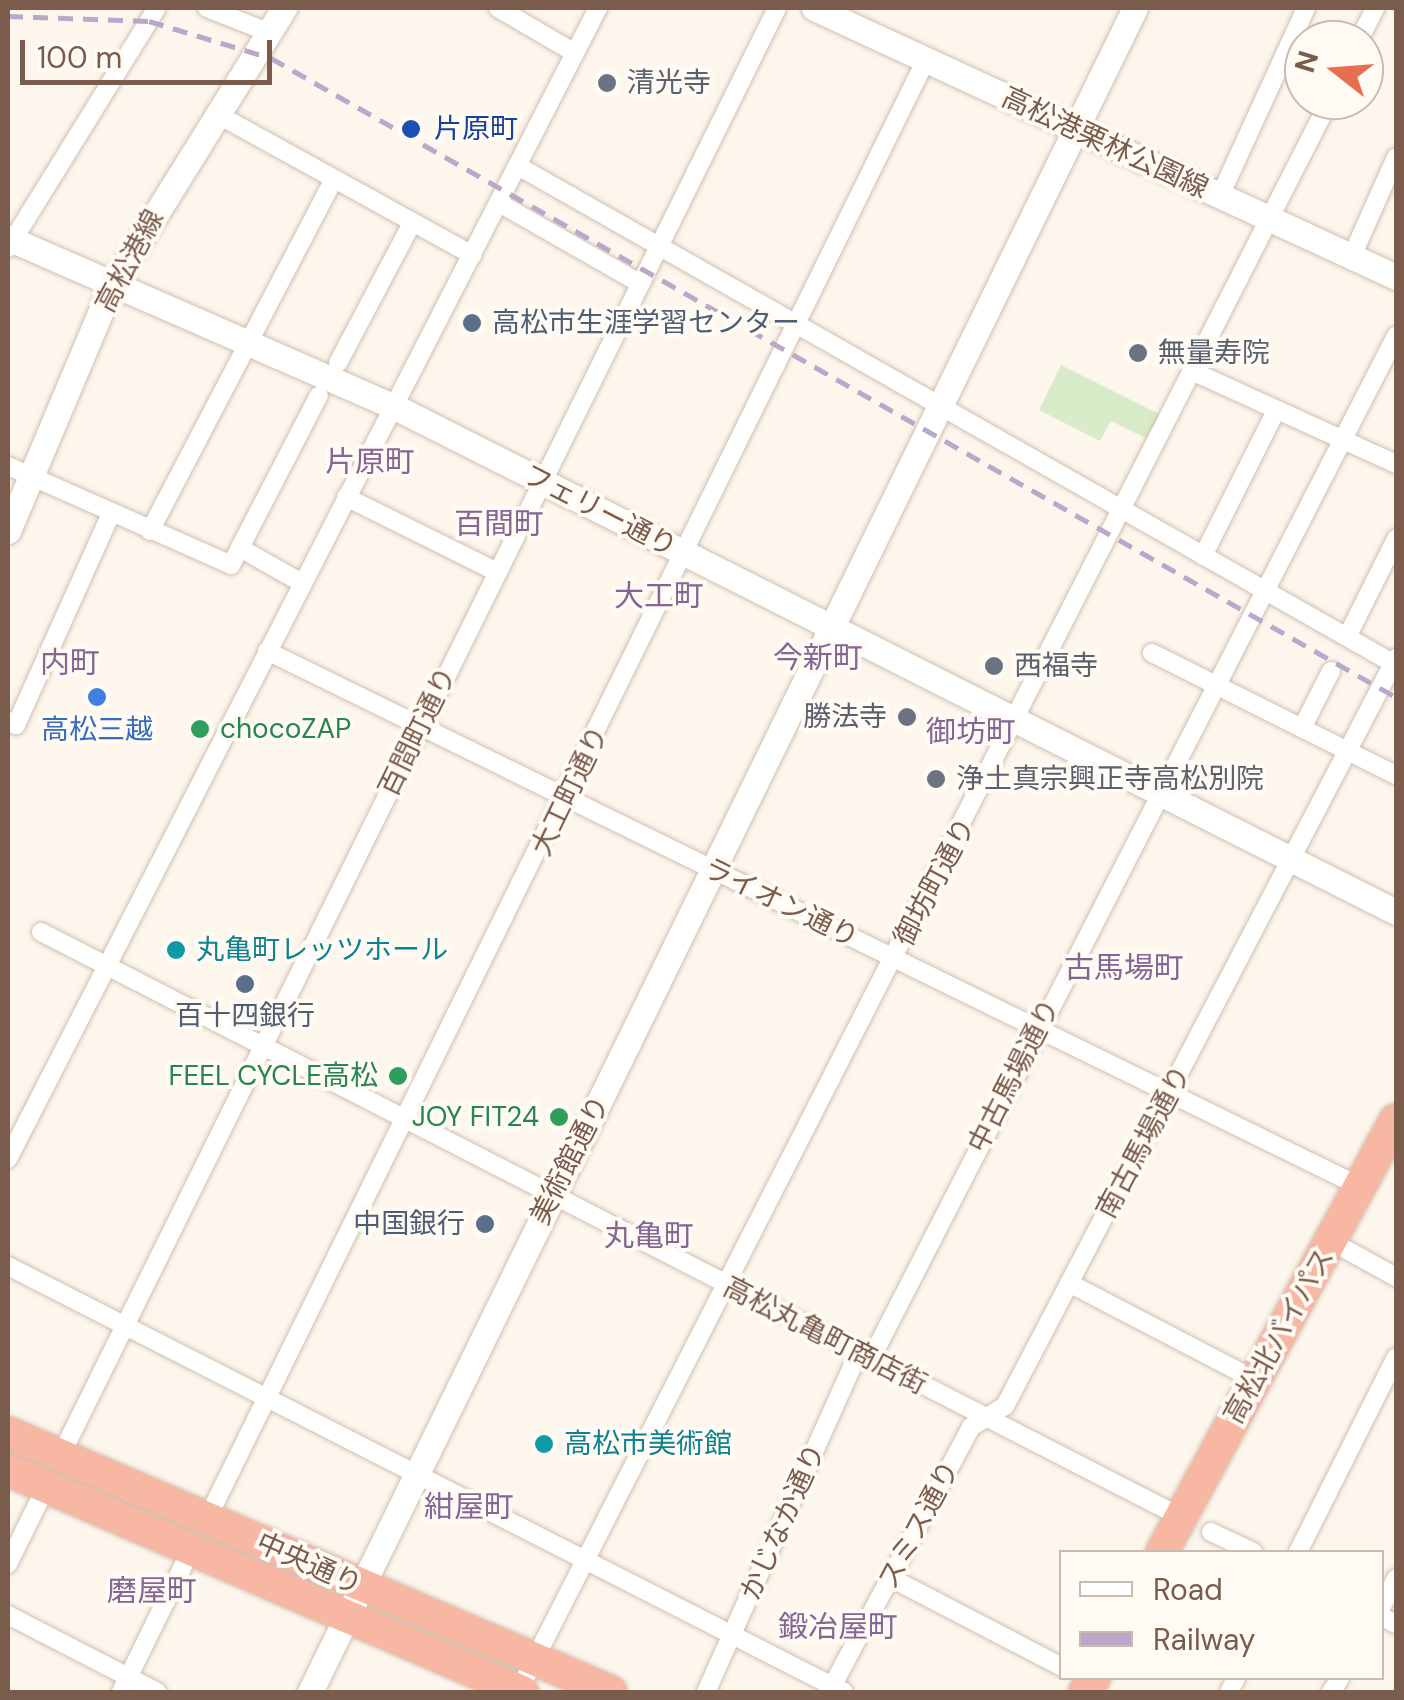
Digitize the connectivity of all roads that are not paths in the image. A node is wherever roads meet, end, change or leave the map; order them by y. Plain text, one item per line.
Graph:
1 (156, 8) edge
2 (207, 8) edge
3 (284, 8) edge
4 (498, 8) edge
5 (598, 8) edge
6 (777, 8) edge
7 (814, 8) edge
8 (1135, 8) edge
9 (1306, 8) edge
10 (266, 31) junction
11 (575, 54) junction
12 (926, 60) junction
13 (215, 113) junction
14 (1320, 120) edge
15 (1081, 132) junction
16 (1396, 157) edge
17 (518, 166) junction
18 (334, 179) junction
19 (1220, 196) junction
20 (499, 204) junction
21 (1272, 219) junction
22 (412, 223) junction
23 (9, 242) edge
24 (657, 247) junction
25 (472, 255) junction
26 (1352, 256) junction
27 (1396, 277) edge
28 (113, 283) junction
29 (639, 283) junction
30 (798, 327) junction
31 (1396, 336) edge
32 (244, 340) junction
33 (338, 363) dead end
34 (1192, 371) junction
35 (319, 394) dead end
36 (943, 410) junction
37 (1276, 411) junction
38 (389, 414) junction
39 (1343, 441) junction
40 (1396, 464) edge
41 (19, 471) edge
42 (542, 481) junction
43 (346, 497) junction
44 (1124, 513) junction
45 (111, 514) junction
46 (8, 531) edge
47 (150, 531) junction
48 (1396, 539) edge
49 (687, 555) junction
50 (1202, 556) junction
51 (235, 557) junction
52 (497, 572) junction
53 (302, 583) junction
54 (1266, 592) junction
55 (832, 628) junction
56 (1346, 637) junction
57 (267, 651) junction
58 (1152, 653) dead end
59 (1396, 662) edge
60 (1331, 671) dead end
61 (1217, 686) junction
62 (1020, 721) junction
63 (12, 723) edge
64 (420, 726) junction
65 (1302, 728) junction
66 (1348, 751) junction
67 (1396, 775) edge
68 (1161, 792) junction
69 (566, 798) junction
70 (1292, 860) junction
71 (714, 870) junction
72 (1396, 912) edge
73 (42, 932) dead end
74 (895, 958) junction
75 (109, 967) junction
76 (1038, 1028) junction
77 (263, 1048) junction
78 (1170, 1094) junction
79 (1396, 1120) edge
80 (406, 1121) junction
81 (1396, 1158) edge
82 (8, 1159) edge
83 (1349, 1182) dead end
84 (552, 1196) junction
85 (1347, 1250) junction
86 (8, 1266) edge
87 (1396, 1277) edge
88 (1070, 1283) junction
89 (725, 1285) junction
90 (126, 1328) junction
91 (864, 1355) junction
92 (1396, 1357) edge
93 (1255, 1380) junction
94 (268, 1399) junction
95 (987, 1416) junction
96 (8, 1433) edge
97 (60, 1456) junction
98 (8, 1470) edge
99 (416, 1472) junction
100 (46, 1487) junction
101 (1169, 1511) dead end
102 (207, 1519) junction
103 (1211, 1532) dead end
104 (191, 1550) junction
105 (1163, 1550) edge
106 (1184, 1550) edge
107 (1249, 1550) edge
108 (1299, 1550) edge
109 (585, 1559) junction
110 (8, 1564) edge
111 (891, 1578) junction
112 (1396, 1578) edge
113 (352, 1601) junction
114 (1384, 1602) edge
115 (8, 1615) edge
116 (733, 1634) junction
117 (533, 1660) junction
118 (1059, 1666) edge
119 (124, 1685) edge
120 (835, 1690) edge
121 (158, 1692) edge
122 (310, 1692) edge
123 (519, 1692) edge
124 (610, 1692) edge
125 (706, 1692) edge

1 - 23 street
2 - 10 street
3 - 10 street, 高松港線
4 - 11 street
5 - 11 street
6 - 24 street, 百間町通り
7 - 12 street, 高松港栗林公園線
8 - 15 street, 美術館通り
9 - 19 street
10 - 13 street, 高松港線
11 - 17 street
12 - 15 street, 高松港栗林公園線
12 - 30 street, 大工町通り
13 - 18 street
13 - 28 street, 高松港線
14 - 21 street, 御坊町通り
15 - 19 street, 高松港栗林公園線
15 - 36 street, 美術館通り
16 - 26 street
17 - 20 street
17 - 24 street
18 - 22 street
18 - 32 street
19 - 21 street, 高松港栗林公園線
20 - 25 street
20 - 29 street
21 - 26 street, 高松港栗林公園線
21 - 34 street, 御坊町通り
22 - 25 street
22 - 33 street
23 - 28 street, フェリー通り
24 - 29 street, 百間町通り
24 - 30 street
25 - 38 street
26 - 27 street, 高松港栗林公園線
28 - 32 street, フェリー通り
28 - 41 street, 高松港線
29 - 42 street, 百間町通り
30 - 36 street
30 - 49 street, 大工町通り
31 - 39 street, 中古馬場通り
32 - 38 street, フェリー通り
32 - 47 street
34 - 37 street
34 - 44 street, 御坊町通り
35 - 51 street
36 - 44 street
36 - 55 street, 美術館通り
37 - 39 street
37 - 50 street
38 - 42 street, フェリー通り
38 - 43 street
39 - 40 street
39 - 54 street, 中古馬場通り
41 - 45 street
41 - 46 street, 高松港線
42 - 49 street, フェリー通り
42 - 52 street, 百間町通り
43 - 52 street
43 - 53 street
44 - 50 street
44 - 62 street, 御坊町通り
45 - 47 street
45 - 63 street
47 - 51 street
48 - 56 street
49 - 55 street, フェリー通り
49 - 69 street, 大工町通り
50 - 54 street
51 - 53 street
52 - 64 street, 百間町通り
53 - 57 street
54 - 56 street
54 - 61 street, 中古馬場通り
55 - 62 street, フェリー通り
55 - 71 street, 美術館通り
56 - 59 street
57 - 64 street, ライオン通り
57 - 75 street
58 - 61 street
59 - 66 street, 南古馬場通り
60 - 65 street
61 - 65 street
61 - 68 street, 中古馬場通り
62 - 68 street, フェリー通り
62 - 74 street, 御坊町通り
64 - 69 street, ライオン通り
64 - 77 street, 百間町通り
65 - 66 street
66 - 67 street
66 - 70 street, 南古馬場通り
68 - 70 street, フェリー通り
68 - 76 street, 中古馬場通り
69 - 71 street, ライオン通り
69 - 80 street, 大工町通り
70 - 72 street, フェリー通り
70 - 78 street, 南古馬場通り
71 - 74 street, ライオン通り
71 - 84 street, 美術館通り
73 - 75 street, 高松丸亀町商店街
74 - 76 street, ライオン通り
74 - 89 street, 御坊町通り
75 - 77 street, 高松丸亀町商店街
75 - 82 street
76 - 78 street, ライオン通り
76 - 91 street, 中古馬場通り
77 - 80 street, 高松丸亀町商店街
77 - 90 street, 百間町通り
78 - 83 street, ライオン通り
78 - 88 street, 南古馬場通り
79 - 93 highway, 高松北バイパス
80 - 84 street, 高松丸亀町商店街
80 - 94 street, 大工町通り
81 - 85 highway, 高松北バイパス
84 - 89 street, 高松丸亀町商店街
84 - 99 street, 美術館通り
85 - 87 street
85 - 106 highway, 高松北バイパス
86 - 90 street
88 - 93 street
88 - 95 street, 南古馬場通り
89 - 91 street, 高松丸亀町商店街
89 - 109 street, 御坊町通り
90 - 94 street
90 - 97 street, 百間町通り
91 - 95 street, 高松丸亀町商店街
91 - 116 street, かじなか通り
92 - 108 street
93 - 105 highway, 高松北バイパス
94 - 99 street
94 - 102 street, 大工町通り
95 - 101 street, 高松丸亀町商店街
95 - 111 street, スミス通り
96 - 97 highway, 中央通り
97 - 100 street, 百間町通り
97 - 102 highway, 中央通り
98 - 100 highway, 中央通り
99 - 109 street
99 - 113 street, 美術館通り
100 - 104 highway, 中央通り
100 - 110 street, 百間町通り
102 - 113 highway, 中央通り
103 - 107 street
104 - 113 highway, 中央通り
104 - 119 street
109 - 116 street
109 - 117 street, 御坊町通り
111 - 118 street
111 - 120 street, スミス通り
112 - 114 street
113 - 117 highway, 中央通り
113 - 122 street, 美術館通り
113 - 123 highway, 中央通り
115 - 119 street
116 - 120 street
116 - 125 street, かじなか通り
117 - 123 street, 御坊町通り
117 - 124 highway, 中央通り
119 - 121 street

